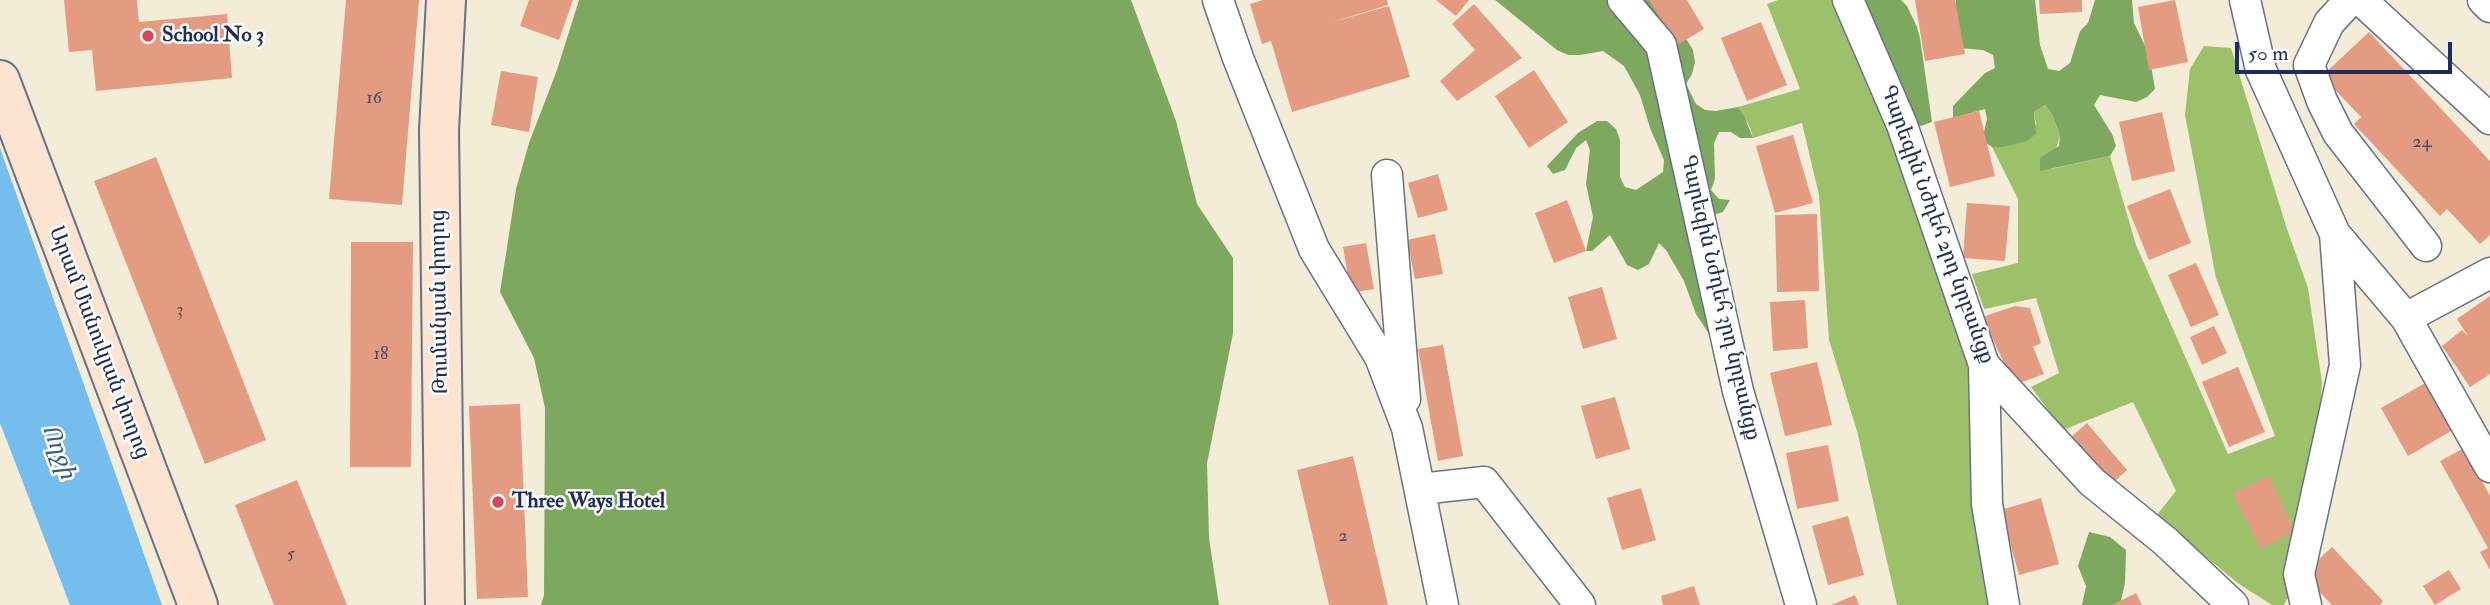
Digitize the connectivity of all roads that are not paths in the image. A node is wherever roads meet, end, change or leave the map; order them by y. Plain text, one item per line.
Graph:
1 (446, 0) edge
2 (1217, 0) edge
3 (1623, 0) edge
4 (1848, 0) edge
5 (2245, 0) edge
6 (2350, 0) edge
7 (2361, 0) edge
8 (2483, 0) edge
9 (2490, 7) edge
10 (0, 80) edge
11 (2490, 119) edge
12 (1387, 175) dead end
13 (2335, 234) junction
14 (2426, 246) dead end
15 (2490, 273) edge
16 (2406, 318) junction
17 (1983, 365) junction
18 (1407, 428) junction
19 (2490, 467) edge
20 (1420, 489) junction
21 (198, 605) edge
22 (445, 605) edge
23 (1443, 605) edge
24 (1580, 605) edge
25 (1801, 605) edge
26 (2004, 605) edge
27 (2233, 605) edge
28 (2306, 605) edge

1 - 22 street, Թումանյան փողոց
2 - 18 street
3 - 25 street, Գարեգին Նժդեհ 3րդ նրբանցք
4 - 17 street, Գարեգին Նժդեհ 2րդ նրբանցք
5 - 13 street
6 - 14 street
7 - 11 street
8 - 9 street
10 - 21 street, Արամ Մանուկյան փողոց
12 - 18 street
13 - 16 street
13 - 28 street
15 - 16 street
16 - 19 street
17 - 26 street
17 - 27 street, Գարեգին Նժդեհ 2րդ նրբանցք
18 - 20 street
20 - 23 street
20 - 24 street

